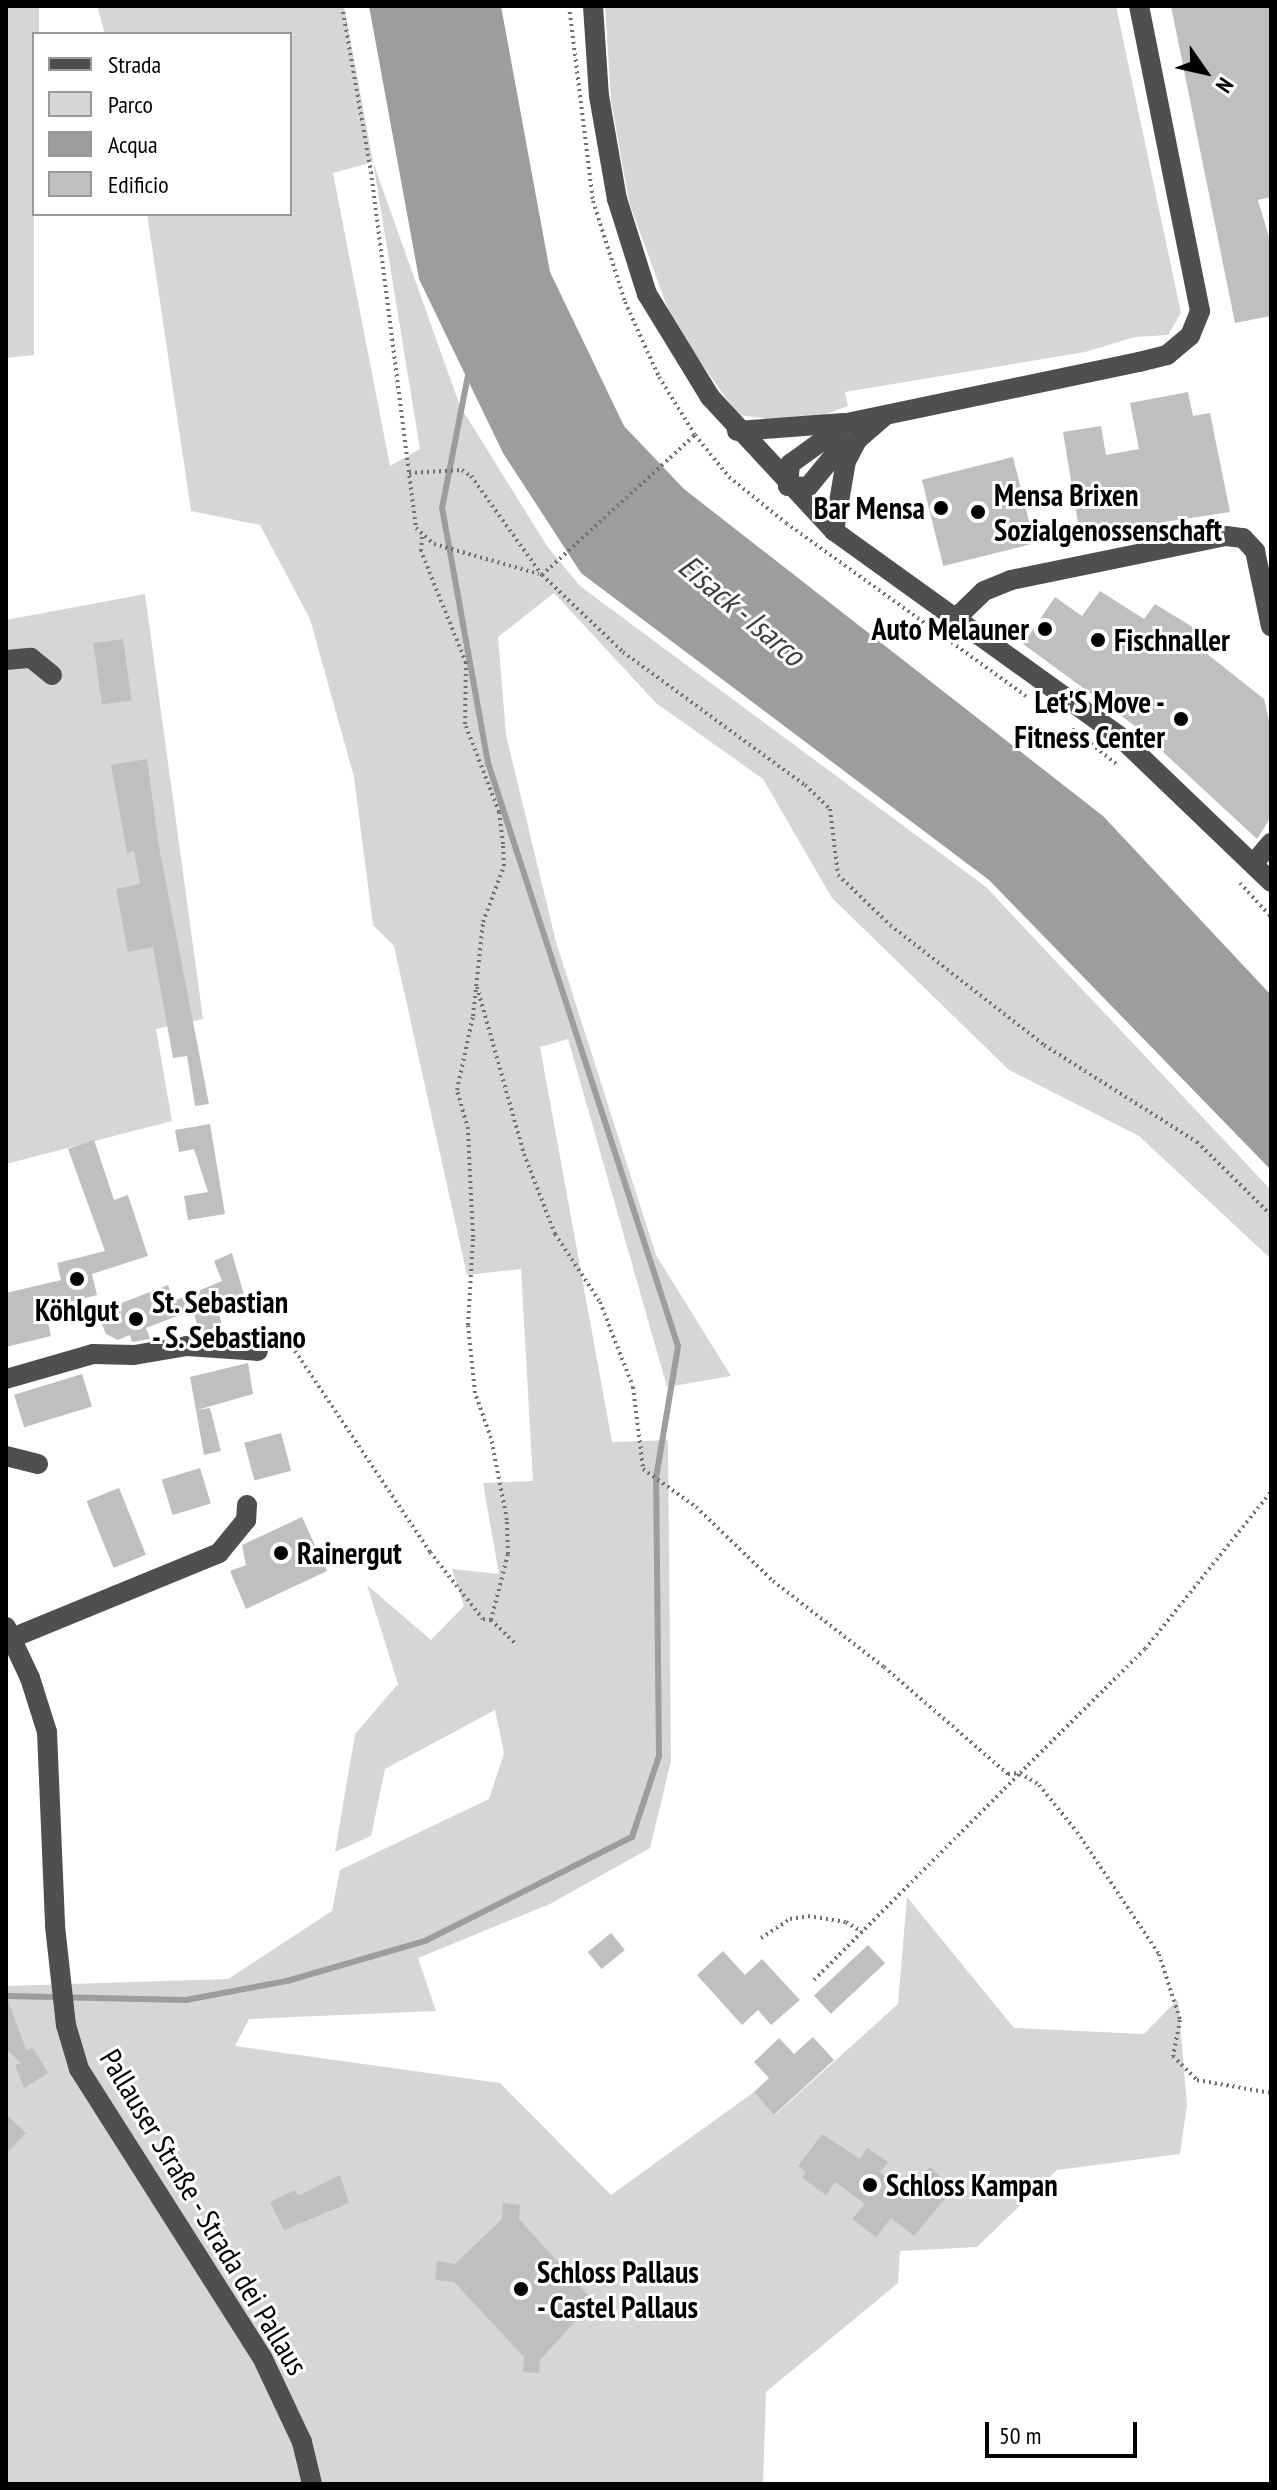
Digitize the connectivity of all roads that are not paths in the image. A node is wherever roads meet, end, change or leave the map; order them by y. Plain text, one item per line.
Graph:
1 (593, 6) edge
2 (1139, 6) edge
3 (737, 431) junction
4 (852, 432) junction
5 (788, 486) junction
6 (834, 531) junction
7 (955, 619) junction
8 (1271, 626) edge
9 (6, 660) edge
10 (52, 675) dead end
11 (1271, 843) edge
12 (1254, 863) junction
13 (1271, 882) edge
14 (258, 1351) road end
15 (6, 1379) edge
16 (6, 1456) edge
17 (38, 1464) dead end
18 (247, 1505) dead end
19 (9, 1632) edge
20 (312, 2484) edge

1 - 3 street
2 - 4 street
3 - 4 street
3 - 5 street
4 - 5 street
4 - 6 street
5 - 6 street
6 - 7 street
7 - 8 street
7 - 12 street
9 - 10 street
11 - 12 street
12 - 13 street
14 - 15 street
16 - 17 street
18 - 19 street, Pallauser Straße - Strada dei Pallaus
19 - 20 street, Pallauser Straße - Strada dei Pallaus

